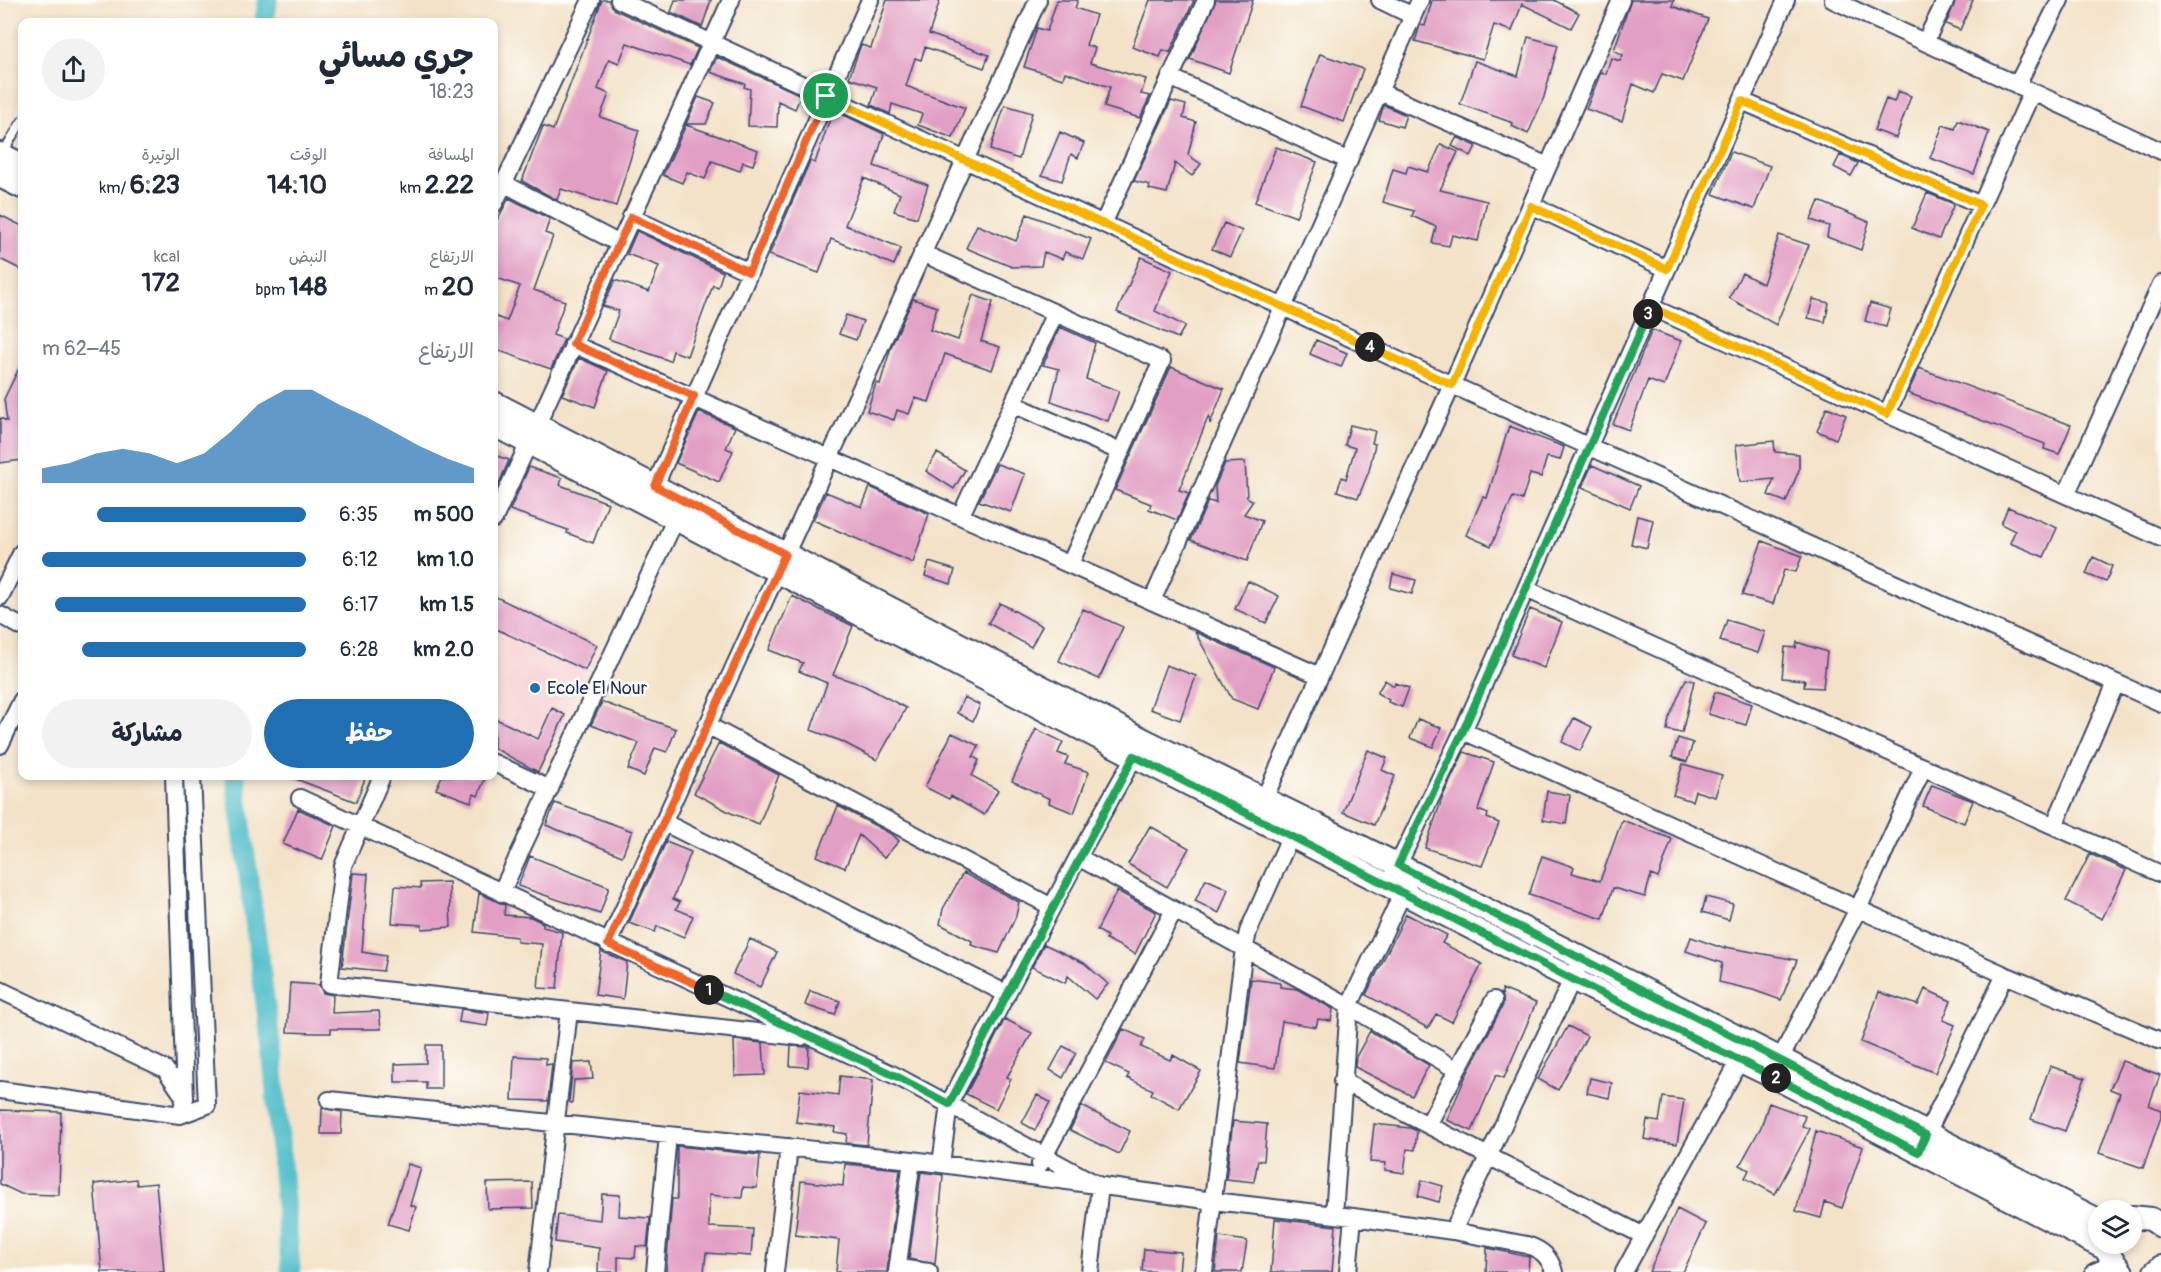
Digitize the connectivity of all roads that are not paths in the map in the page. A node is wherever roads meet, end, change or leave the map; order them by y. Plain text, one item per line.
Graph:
1 (591, 0) edge
2 (619, 0) edge
3 (730, 0) edge
4 (870, 0) edge
5 (1038, 0) edge
6 (1206, 0) edge
7 (1380, 0) edge
8 (1621, 0) edge
9 (1786, 0) edge
10 (1833, 0) edge
11 (1946, 0) edge
12 (2060, 0) edge
13 (1417, 8) edge
14 (711, 42) junction
15 (1925, 42) junction
16 (1170, 77) junction
17 (2025, 88) junction
18 (1380, 92) junction
19 (826, 96) junction
20 (1742, 101) junction
21 (18, 128) edge
22 (2161, 151) edge
23 (0, 160) edge
24 (965, 160) junction
25 (1349, 161) junction
26 (18, 164) edge
27 (1548, 166) junction
28 (18, 182) edge
29 (503, 183) junction
30 (498, 195) edge
31 (1981, 205) junction
32 (1531, 206) junction
33 (631, 217) junction
34 (1103, 224) junction
35 (618, 243) junction
36 (922, 253) junction
37 (1667, 269) junction
38 (749, 272) junction
39 (2161, 284) edge
40 (1285, 307) junction
41 (1651, 307) junction
42 (1055, 313) junction
43 (573, 344) junction
44 (1452, 385) junction
45 (694, 396) junction
46 (1013, 404) junction
47 (498, 406) edge
48 (1887, 414) junction
49 (498, 426) edge
50 (531, 433) junction
51 (1589, 447) junction
52 (1121, 452) junction
53 (829, 457) junction
54 (651, 494) junction
55 (2066, 495) junction
56 (498, 510) edge
57 (961, 515) junction
58 (676, 518) junction
59 (2161, 538) edge
60 (18, 560) edge
61 (781, 562) junction
62 (1070, 564) junction
63 (1526, 589) junction
64 (0, 597) edge
65 (1152, 601) junction
66 (0, 615) edge
67 (18, 625) edge
68 (1320, 676) junction
69 (2116, 683) junction
70 (2161, 703) edge
71 (18, 708) edge
72 (707, 725) junction
73 (1463, 731) junction
74 (0, 745) edge
75 (1139, 748) junction
76 (498, 765) edge
77 (1923, 768) junction
78 (174, 780) edge
79 (192, 780) edge
80 (380, 780) edge
81 (550, 789) junction
82 (300, 798) dead end
83 (1260, 808) junction
84 (663, 822) junction
85 (360, 826) junction
86 (2054, 826) junction
87 (1291, 835) junction
88 (1078, 857) junction
89 (2161, 874) edge
90 (1401, 878) junction
91 (501, 893) junction
92 (1052, 907) junction
93 (1858, 909) junction
94 (1174, 910) junction
95 (608, 944) junction
96 (1245, 949) junction
97 (1577, 969) junction
98 (2005, 975) junction
99 (0, 990) edge
100 (1006, 994) junction
101 (1494, 1000) dead end
102 (1349, 1006) junction
103 (569, 1011) junction
104 (815, 1039) junction
105 (2161, 1041) edge
106 (1740, 1060) junction
107 (1776, 1068) junction
108 (1457, 1070) junction
109 (1342, 1082) junction
110 (0, 1090) edge
111 (185, 1098) junction
112 (329, 1100) dead end
113 (949, 1104) junction
114 (180, 1115) junction
115 (554, 1123) junction
116 (1428, 1125) junction
117 (668, 1135) junction
118 (1922, 1143) junction
119 (789, 1147) junction
120 (1043, 1155) junction
121 (1488, 1155) junction
122 (912, 1160) junction
123 (940, 1164) junction
124 (1036, 1177) junction
125 (1100, 1186) junction
126 (1213, 1201) junction
127 (1335, 1215) junction
128 (2088, 1216) edge
129 (1353, 1217) junction
130 (1453, 1231) junction
131 (1644, 1236) junction
132 (2109, 1260) edge
133 (2161, 1267) edge
134 (898, 1270) edge
135 (538, 1272) edge
136 (655, 1272) edge
137 (775, 1272) edge
138 (929, 1272) edge
139 (1090, 1272) edge
140 (1204, 1272) edge
141 (1348, 1272) edge
142 (1554, 1272) edge
143 (1624, 1272) edge
144 (2154, 1272) edge

1 - 29 street
2 - 14 street
3 - 14 street
4 - 19 street
5 - 24 street
6 - 16 street
7 - 13 street
8 - 27 street
9 - 20 street
10 - 15 street
11 - 15 street
12 - 17 street
13 - 18 street
14 - 19 street
14 - 33 street
15 - 17 street
16 - 25 street
16 - 34 street
17 - 22 street
17 - 31 street
18 - 25 street
18 - 27 street
19 - 24 street
19 - 38 street
20 - 31 street
20 - 37 street
21 - 23 lane
23 - 26 main road
23 - 28 main road
24 - 34 street
24 - 36 street
25 - 40 street
27 - 32 street
29 - 30 street
29 - 35 street
31 - 48 street
32 - 37 street
32 - 44 street
33 - 35 street
33 - 38 street
34 - 40 street
35 - 43 street
36 - 42 street
36 - 53 street
37 - 41 street
38 - 45 street
39 - 55 street
40 - 44 street
40 - 65 street
41 - 48 street
41 - 51 street
42 - 46 street
42 - 52 street
43 - 45 street
43 - 50 street
44 - 51 street
44 - 68 street
45 - 53 street
45 - 54 street
46 - 52 street
46 - 57 street
47 - 50 main road
48 - 55 street
49 - 50 main road
50 - 54 main road
50 - 56 street
51 - 63 street
51 - 69 street
52 - 62 street
53 - 57 street
53 - 61 street
54 - 58 main road
54 - 61 main road
55 - 59 street
57 - 62 street
58 - 61 main road
58 - 81 street
60 - 64 street
61 - 72 street
61 - 75 main road
62 - 65 street
63 - 73 street
63 - 77 street
65 - 68 street
66 - 67 street
68 - 83 street
69 - 70 street
69 - 86 street
71 - 74 street
72 - 84 street
72 - 92 street
73 - 90 street
73 - 93 street
75 - 83 main road
75 - 88 street
76 - 81 street
77 - 86 street
77 - 93 street
78 - 111 street
79 - 114 street
80 - 85 street
81 - 91 street
82 - 85 street
83 - 87 main road
83 - 90 main road
84 - 95 street
84 - 100 street
85 - 91 street
85 - 103 street
86 - 89 street
87 - 90 main road
87 - 96 street
88 - 92 street
88 - 94 street
90 - 97 main road
90 - 102 street
91 - 95 street
92 - 100 street
93 - 98 street
93 - 107 street
94 - 96 street
94 - 120 street
95 - 104 street
96 - 102 street
96 - 126 street
97 - 106 main road
97 - 107 main road
97 - 121 street
98 - 105 street
98 - 118 street
99 - 111 street
100 - 113 street
101 - 108 street
102 - 108 street
102 - 109 street
103 - 104 street
103 - 115 street
104 - 113 street
106 - 107 main road
106 - 131 street
107 - 118 main road
108 - 116 street
109 - 116 street
109 - 127 street
110 - 114 street
111 - 114 street
112 - 115 street
113 - 120 street
113 - 123 street
115 - 117 street
115 - 135 street
116 - 121 street
117 - 119 street
117 - 136 street
118 - 128 main road
118 - 132 main road
119 - 122 street
119 - 137 street
120 - 124 street
120 - 125 street
121 - 130 street
121 - 131 street
122 - 123 street
122 - 134 street
123 - 124 street
124 - 125 street
125 - 126 street
125 - 139 street
126 - 127 street
126 - 140 street
127 - 129 street
129 - 130 street
129 - 141 street
130 - 142 street
131 - 143 street
133 - 144 main road
134 - 138 street

